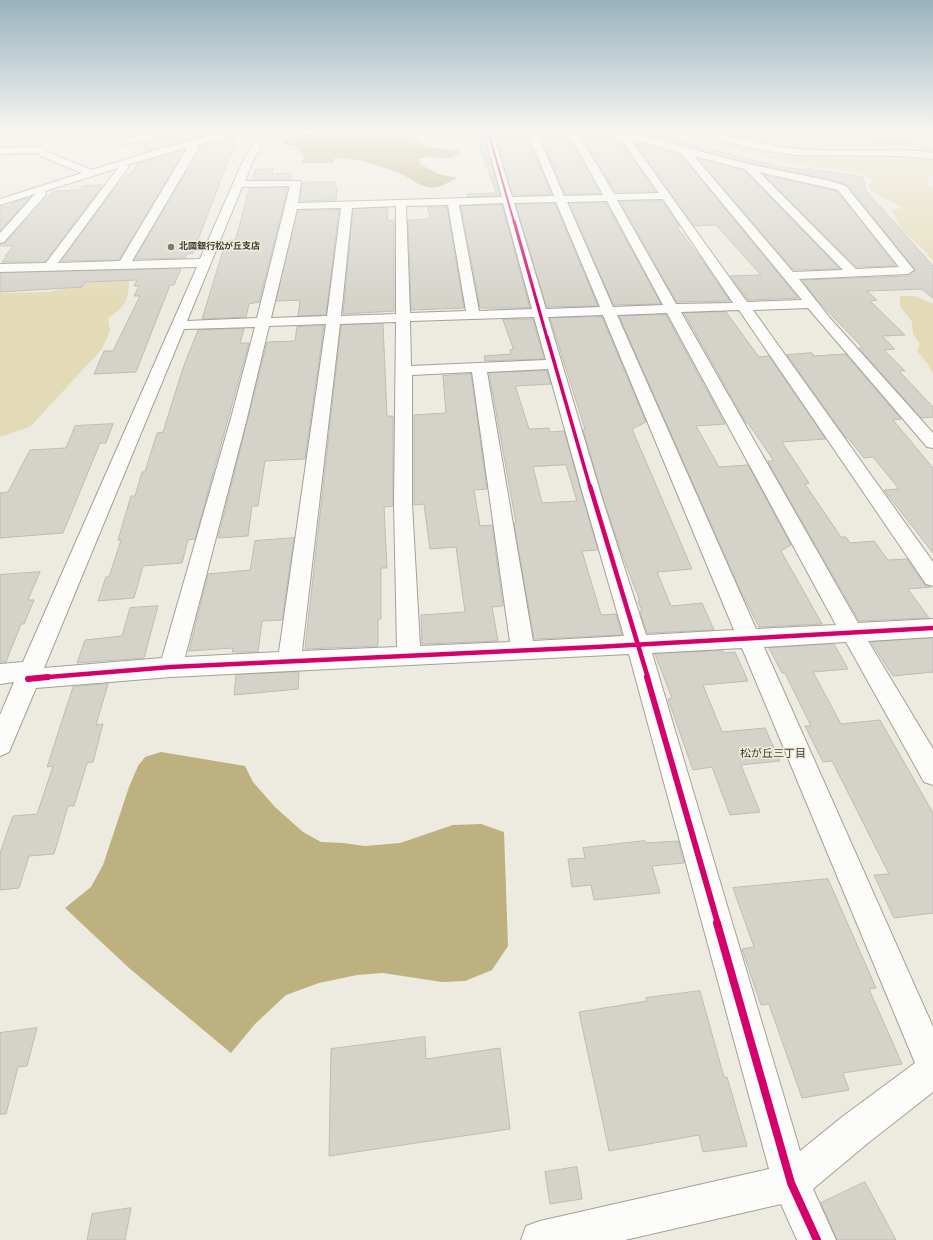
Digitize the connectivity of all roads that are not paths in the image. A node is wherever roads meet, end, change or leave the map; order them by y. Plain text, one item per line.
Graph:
1 (42, 189) edge
2 (108, 189) edge
3 (169, 189) edge
4 (238, 189) edge
5 (295, 189) edge
6 (505, 189) edge
7 (555, 189) edge
8 (606, 189) edge
9 (660, 189) edge
10 (717, 189) edge
11 (770, 189) edge
12 (843, 189) edge
13 (39, 190) junction
14 (665, 196) junction
15 (611, 197) junction
16 (559, 199) junction
17 (508, 200) junction
18 (0, 202) edge
19 (453, 202) junction
20 (401, 203) junction
21 (347, 204) junction
22 (292, 206) junction
23 (0, 240) edge
24 (206, 262) junction
25 (124, 265) junction
26 (49, 267) junction
27 (0, 268) edge
28 (853, 273) junction
29 (790, 276) junction
30 (812, 304) junction
31 (742, 306) junction
32 (673, 308) junction
33 (607, 311) junction
34 (540, 313) junction
35 (473, 315) junction
36 (403, 317) junction
37 (334, 319) junction
38 (264, 321) junction
39 (180, 325) junction
40 (555, 364) junction
41 (479, 368) junction
42 (404, 371) junction
43 (933, 443) edge
44 (933, 578) edge
45 (933, 628) edge
46 (852, 634) junction
47 (747, 638) junction
48 (638, 644) junction
49 (523, 650) junction
50 (409, 655) junction
51 (289, 661) junction
52 (171, 667) junction
53 (0, 674) edge
54 (29, 675) junction
55 (0, 744) edge
56 (933, 773) edge
57 (933, 1066) edge
58 (933, 1071) edge
59 (791, 1183) junction
60 (540, 1240) edge
61 (817, 1240) edge

1 - 13 street
2 - 26 street
3 - 25 street
4 - 24 street
5 - 22 street
6 - 17 street
7 - 16 street
8 - 15 street
9 - 14 street
10 - 29 street
11 - 28 street
12 - 28 street
13 - 18 street
13 - 23 street
14 - 15 street
14 - 31 street
15 - 16 street
15 - 32 street
16 - 17 street
16 - 33 street
17 - 19 street
17 - 34 street
19 - 20 street
19 - 35 street
20 - 21 street
20 - 36 street
21 - 22 street
21 - 37 street
22 - 38 street
24 - 25 street
24 - 39 street
25 - 26 street
26 - 27 street
28 - 29 street
29 - 30 street
30 - 31 street
30 - 43 street
31 - 32 street
31 - 44 street
32 - 33 street
32 - 46 street
33 - 34 street
33 - 47 street
34 - 35 street
34 - 40 street
35 - 36 street
36 - 37 street
36 - 42 street
37 - 38 street
37 - 51 street
38 - 39 street
38 - 52 street
39 - 54 street
40 - 41 street
40 - 48 street
41 - 42 street
41 - 49 street
42 - 50 street
45 - 46 street
46 - 47 street
46 - 56 street
47 - 48 street
47 - 57 street
48 - 49 street
48 - 59 street
49 - 50 street
50 - 51 street
51 - 52 street
52 - 54 street
53 - 54 street
54 - 55 street
58 - 59 street
59 - 60 street
59 - 61 street

